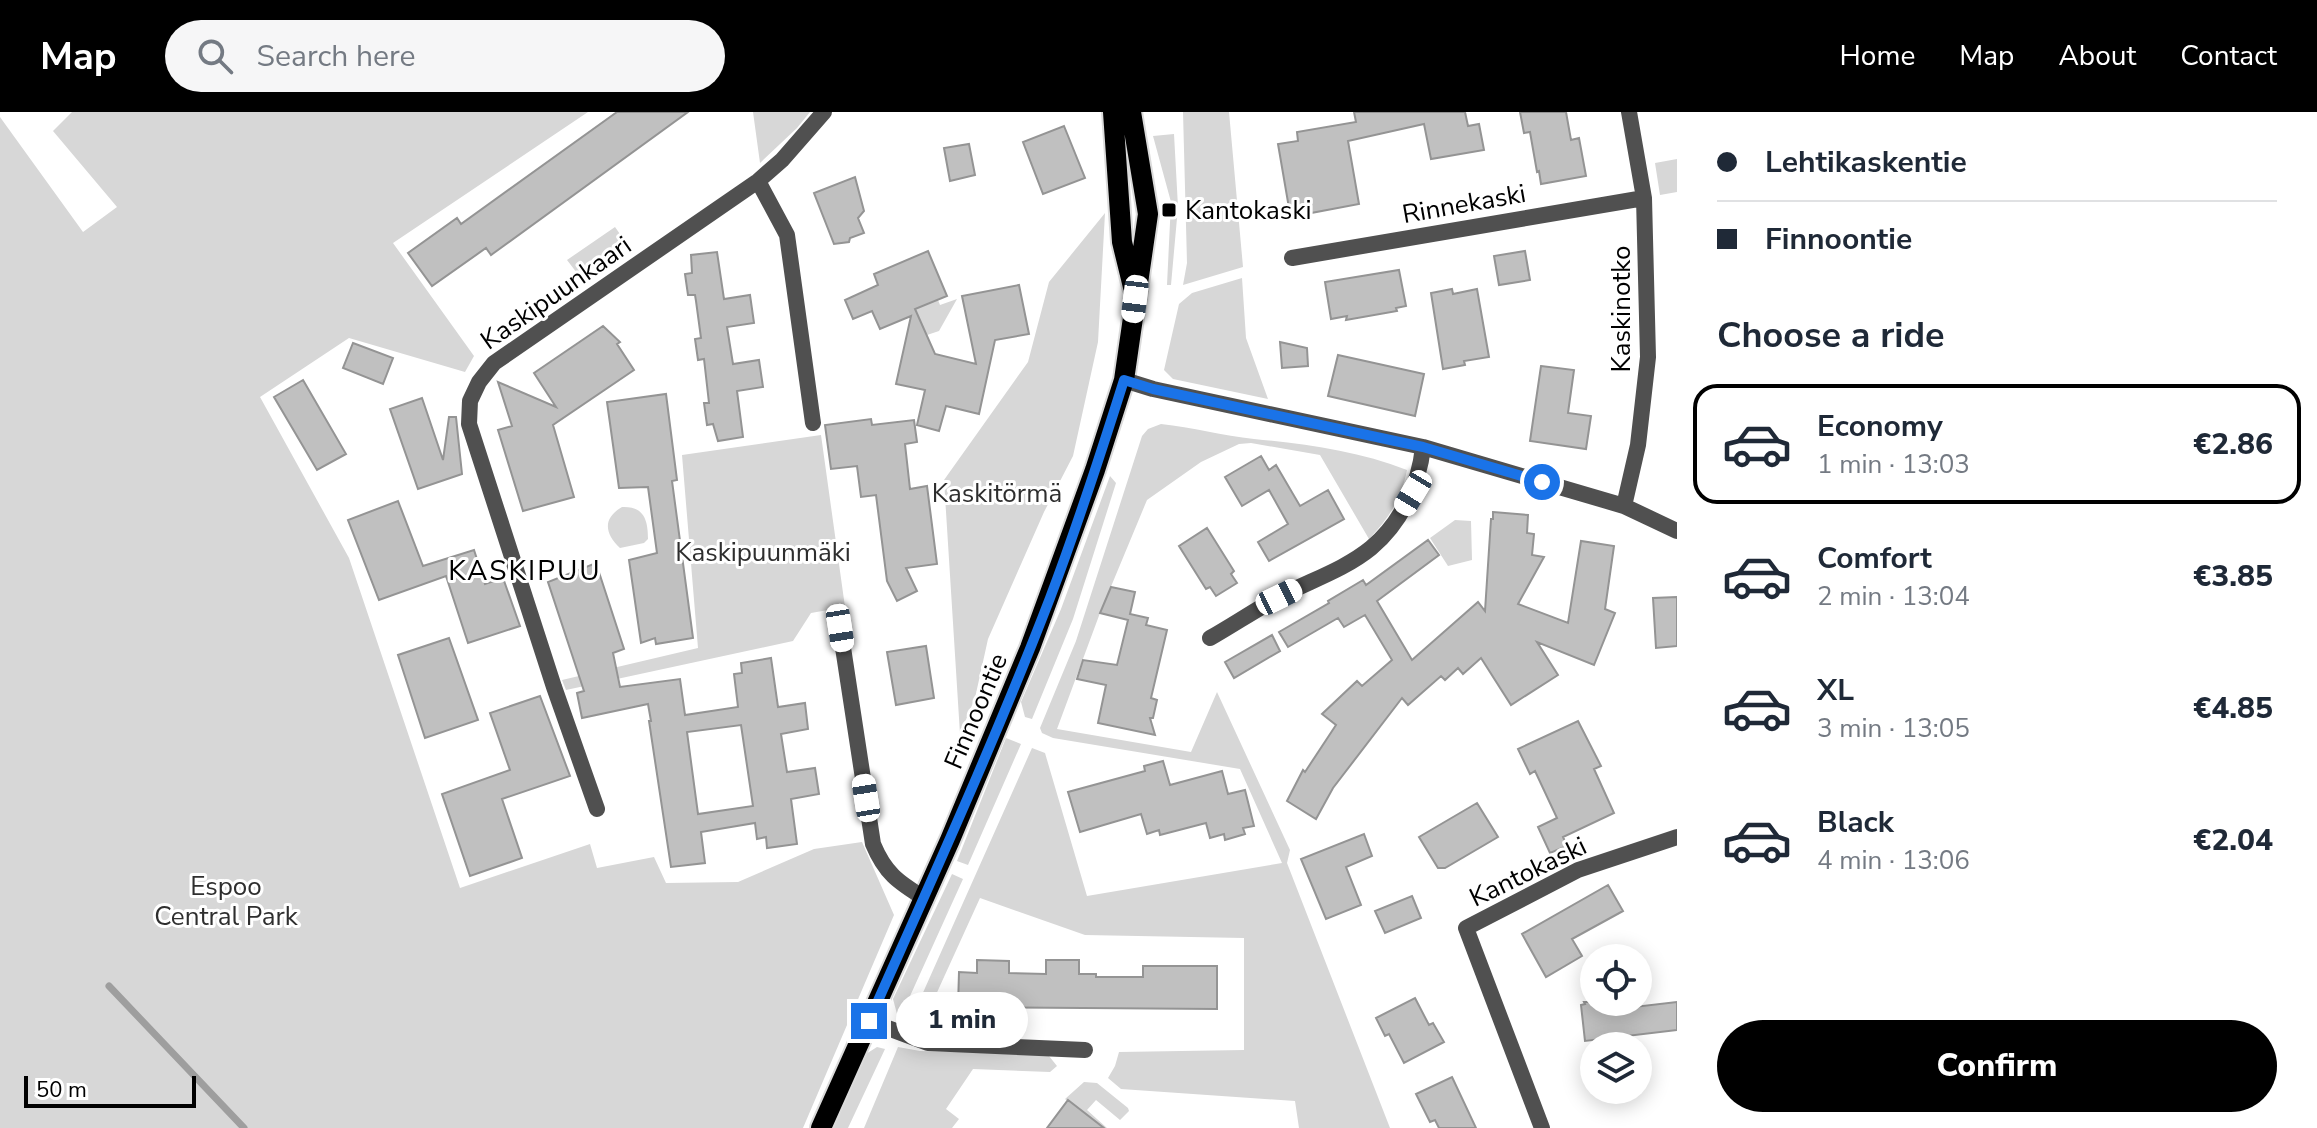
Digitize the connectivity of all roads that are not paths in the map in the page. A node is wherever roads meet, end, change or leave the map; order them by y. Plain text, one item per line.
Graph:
1 (824, 112) edge
2 (1113, 112) edge
3 (1131, 112) edge
4 (1629, 112) edge
5 (758, 181) junction
6 (1644, 198) junction
7 (1292, 258) dead end
8 (1135, 299) junction
9 (1124, 380) junction
10 (813, 423) dead end
11 (1423, 447) junction
12 (1624, 506) junction
13 (1677, 531) edge
14 (840, 628) dead end
15 (1210, 638) dead end
16 (597, 809) dead end
17 (1677, 837) edge
18 (924, 898) junction
19 (869, 1021) junction
20 (1085, 1050) dead end
21 (821, 1128) edge
22 (1542, 1128) edge

1 - 5 street, Kaskipuunkaari
2 - 8 main road, Finnoontie
3 - 8 main road, Finnoontie
4 - 6 street, Kaskinotko
5 - 10 street
5 - 16 street, Kaskipuunkaari
6 - 7 street, Rinnekaski
6 - 12 street, Kaskinotko
8 - 9 main road, Finnoontie
9 - 11 street
9 - 18 main road, Finnoontie
11 - 12 street
11 - 15 street
12 - 13 street
14 - 18 street
17 - 22 street, Kantokaski
18 - 19 main road, Finnoontie
19 - 20 street
19 - 21 main road, Finnoontie

